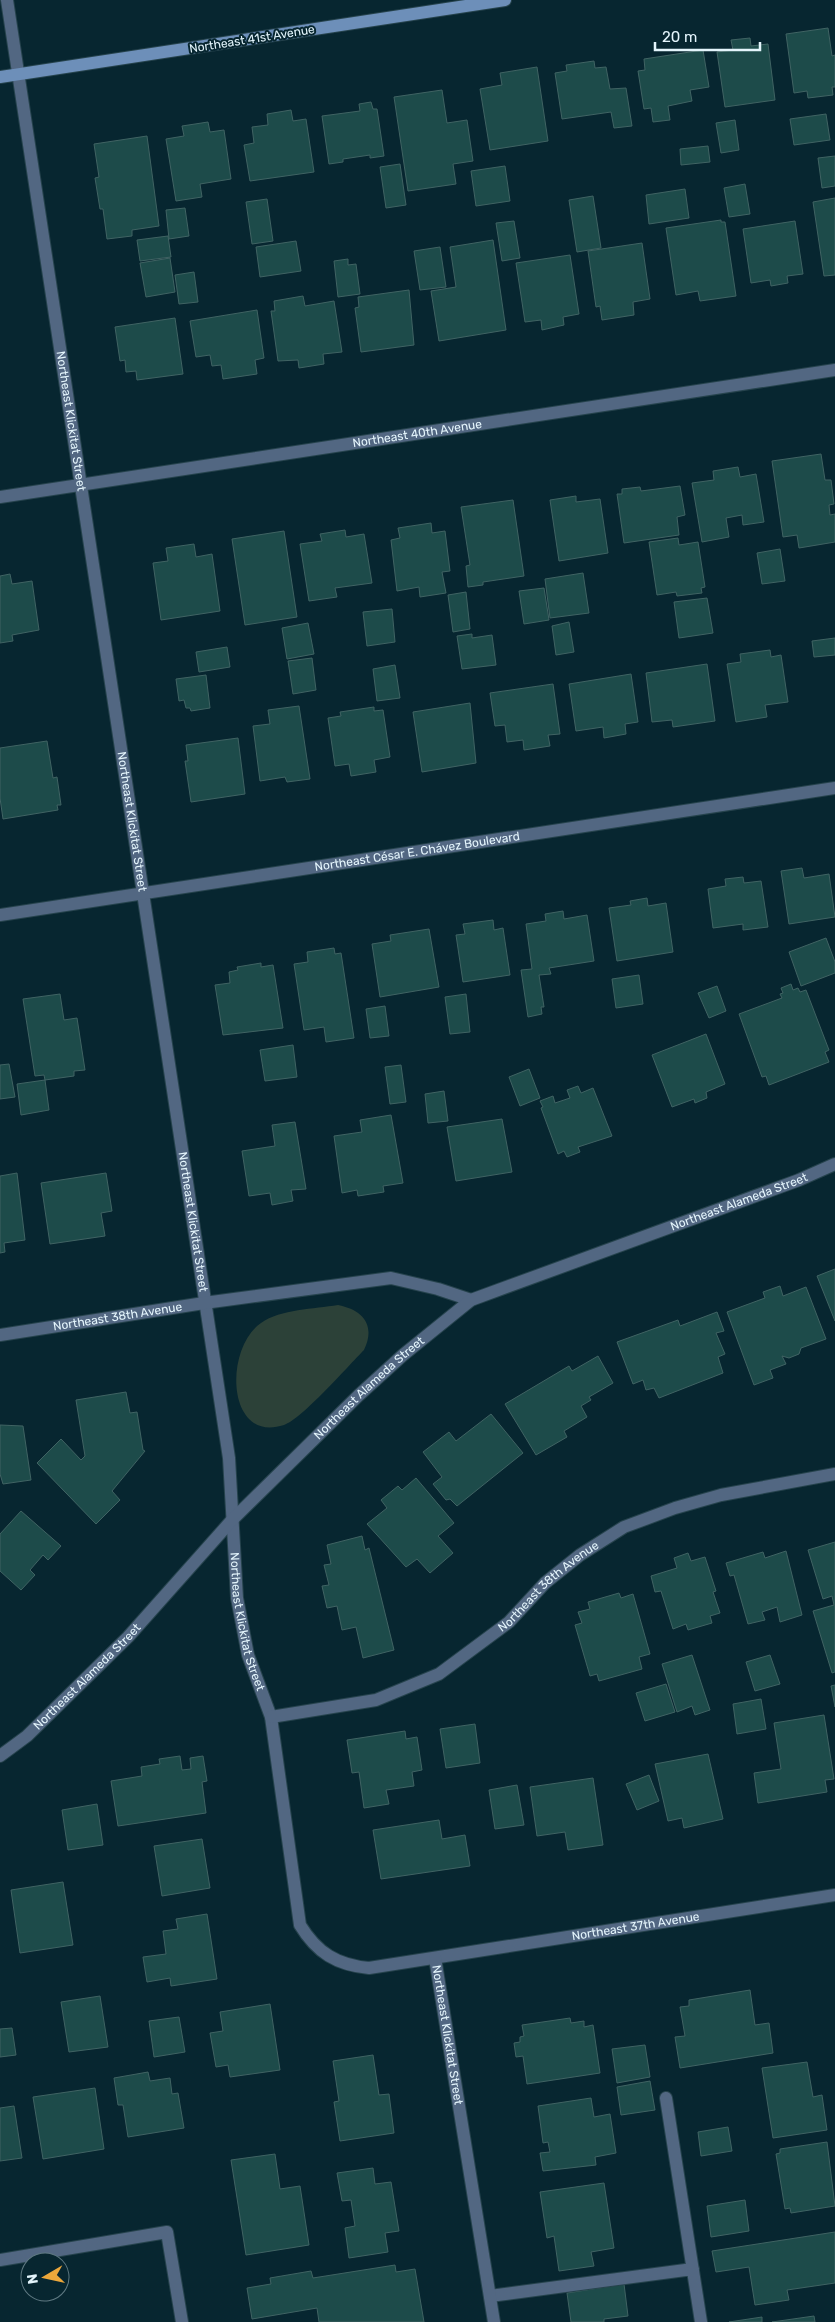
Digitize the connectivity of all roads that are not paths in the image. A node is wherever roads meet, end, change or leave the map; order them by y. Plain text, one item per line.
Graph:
1 (7, 0) edge
2 (505, 0) edge
3 (18, 74) junction
4 (0, 77) edge
5 (835, 370) edge
6 (80, 485) junction
7 (0, 497) edge
8 (835, 788) edge
9 (142, 894) junction
10 (0, 916) edge
11 (835, 1164) edge
12 (470, 1300) junction
13 (204, 1303) junction
14 (0, 1335) edge
15 (835, 1474) edge
16 (232, 1520) junction
17 (271, 1717) junction
18 (0, 1756) edge
19 (835, 1895) edge
20 (435, 1958) junction
21 (666, 2098) dead end
22 (0, 2260) edge
23 (693, 2269) junction
24 (490, 2296) junction
25 (182, 2322) edge
26 (494, 2322) edge
27 (701, 2322) edge

1 - 3 street, Northeast Klickitat Street
2 - 3 street, Northeast 41st Avenue
3 - 4 street, Northeast 41st Avenue
3 - 6 street, Northeast Klickitat Street
5 - 6 street, Northeast 40th Avenue
6 - 7 street, Northeast 40th Avenue
6 - 9 street, Northeast Klickitat Street
8 - 9 street, Northeast César E. Chávez Boulevard
9 - 10 street, Northeast César E. Chávez Boulevard
9 - 13 street, Northeast Klickitat Street
11 - 12 street, Northeast Alameda Street
12 - 13 street, Northeast 38th Avenue
12 - 16 street, Northeast Alameda Street
13 - 14 street, Northeast 38th Avenue
13 - 16 street, Northeast Klickitat Street
15 - 17 street, Northeast 38th Avenue
16 - 17 street, Northeast Klickitat Street
16 - 18 street, Northeast Alameda Street
17 - 20 street, Northeast Klickitat Street
19 - 20 street, Northeast 37th Avenue
20 - 24 street, Northeast Klickitat Street
21 - 23 street
22 - 25 street
23 - 24 street
23 - 27 street
24 - 26 street, Northeast Klickitat Street

